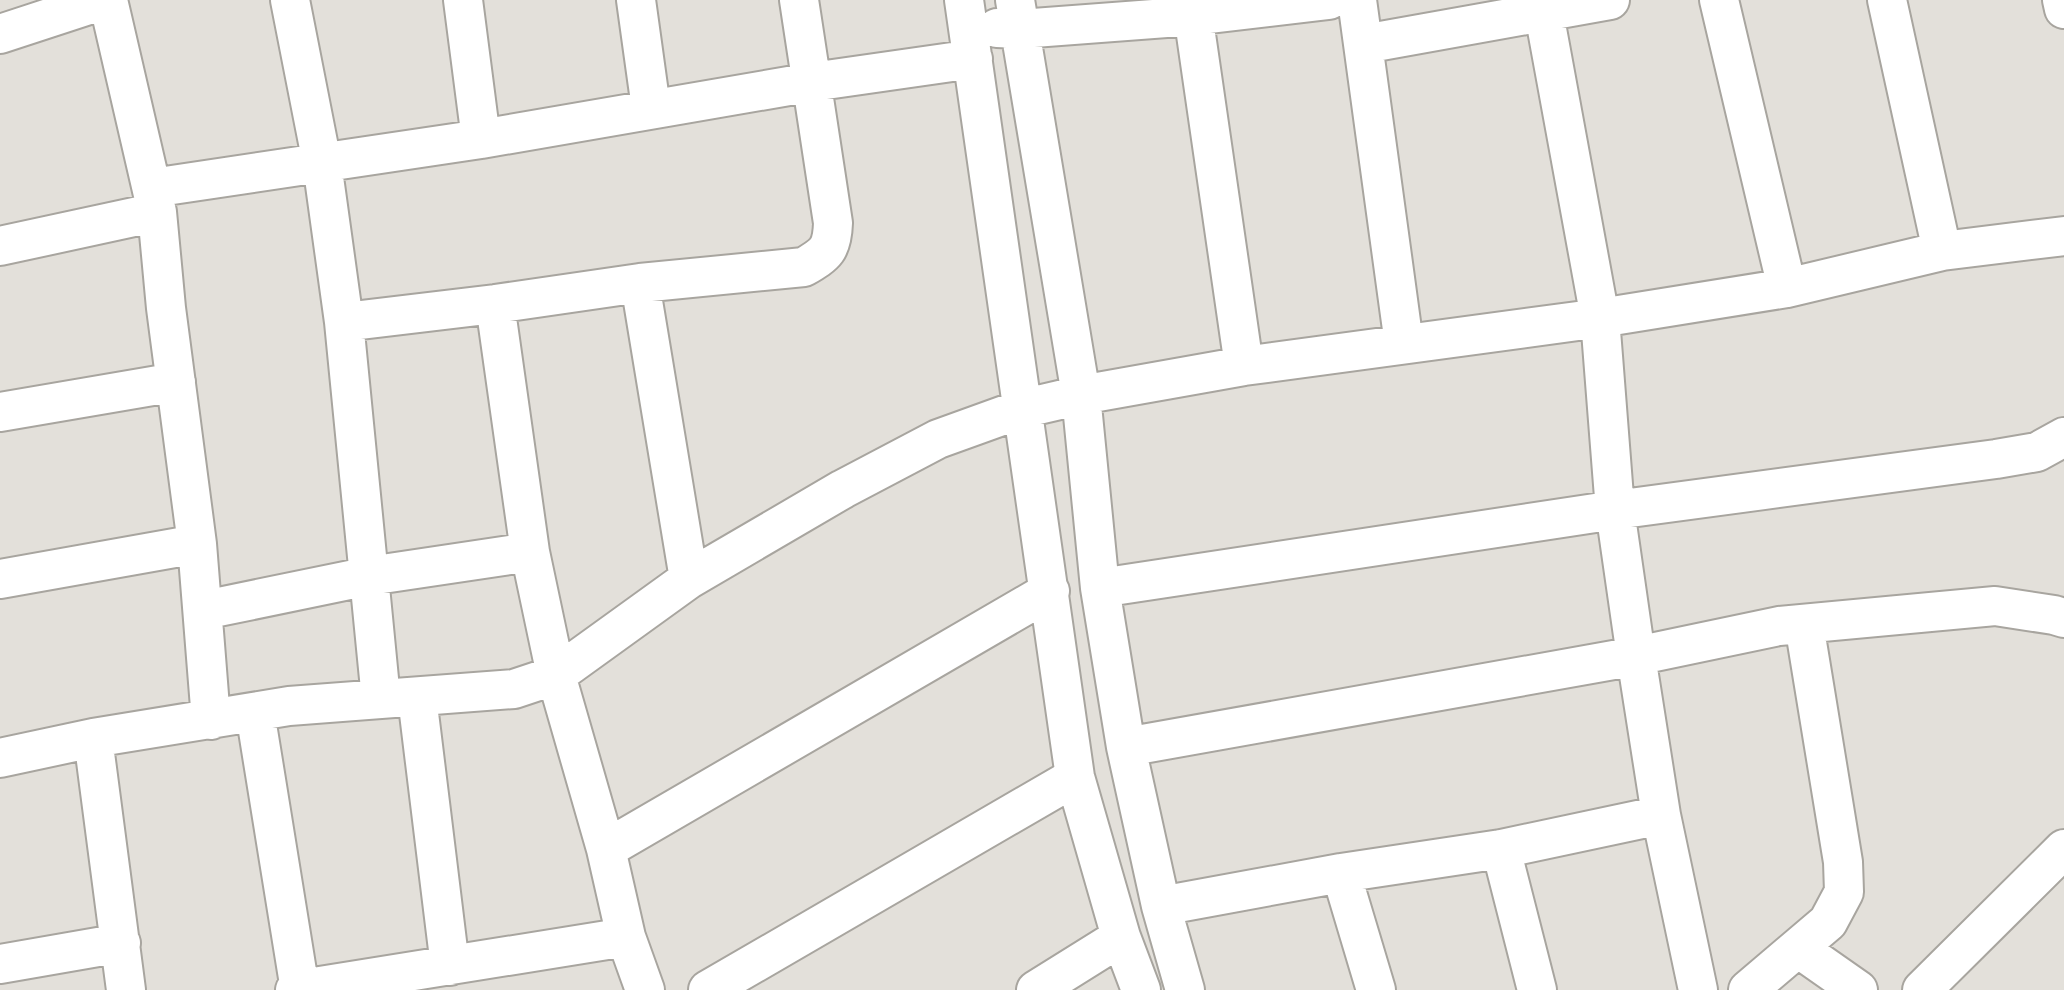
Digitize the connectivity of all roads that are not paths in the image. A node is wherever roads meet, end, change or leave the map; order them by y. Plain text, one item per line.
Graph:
1 (106, 0) edge
2 (290, 0) edge
3 (463, 0) edge
4 (636, 0) edge
5 (799, 0) edge
6 (1329, 0) edge
7 (1357, 0) edge
8 (1610, 0) edge
9 (1719, 0) edge
10 (1887, 0) edge
11 (2062, 0) edge
12 (1192, 8) edge
13 (2064, 9) edge
14 (1544, 13) junction
15 (1018, 14) edge
16 (968, 29) edge
17 (0, 34) edge
18 (1364, 44) junction
19 (812, 82) junction
20 (651, 108) junction
21 (481, 139) junction
22 (322, 163) junction
23 (155, 200) junction
24 (2064, 236) edge
25 (0, 246) edge
26 (1942, 251) junction
27 (640, 283) junction
28 (1787, 288) junction
29 (495, 304) junction
30 (1600, 318) junction
31 (344, 322) junction
32 (1404, 344) junction
33 (1244, 366) junction
34 (176, 382) junction
35 (1081, 395) junction
36 (1021, 409) junction
37 (0, 412) edge
38 (2064, 437) edge
39 (1615, 510) junction
40 (197, 544) junction
41 (530, 552) junction
42 (369, 576) junction
43 (0, 579) edge
44 (689, 579) junction
45 (1100, 588) junction
46 (1050, 592) junction
47 (204, 610) junction
48 (2064, 618) edge
49 (1804, 624) junction
50 (1636, 656) junction
51 (556, 675) junction
52 (399, 698) junction
53 (255, 712) junction
54 (211, 720) junction
55 (93, 738) junction
56 (1126, 747) junction
57 (0, 758) edge
58 (1075, 777) junction
59 (1661, 815) junction
60 (606, 849) junction
61 (1501, 849) junction
62 (2064, 849) edge
63 (1341, 873) junction
64 (1161, 906) junction
65 (626, 937) junction
66 (1121, 937) junction
67 (121, 943) junction
68 (1798, 948) junction
69 (0, 964) edge
70 (450, 966) junction
71 (404, 981) edge
72 (126, 990) edge
73 (299, 990) edge
74 (645, 990) edge
75 (708, 990) edge
76 (1037, 990) edge
77 (1141, 990) edge
78 (1185, 990) edge
79 (1376, 990) edge
80 (1537, 990) edge
81 (1698, 990) edge
82 (1748, 990) edge
83 (1858, 990) edge
84 (1922, 990) edge

1 - 17 street
1 - 23 street
2 - 22 street
3 - 21 street
4 - 20 street
5 - 19 street
6 - 12 street
7 - 18 street
8 - 14 street
9 - 28 street
10 - 26 street
11 - 13 street
12 - 15 street
12 - 33 street
14 - 18 street
14 - 30 street
15 - 16 street
15 - 35 street
16 - 19 street
16 - 36 street
18 - 32 street
19 - 20 street
19 - 27 street
20 - 21 street
21 - 22 street
22 - 23 street
22 - 31 street
23 - 25 street
23 - 34 street
24 - 26 street
26 - 28 street
27 - 29 street
27 - 44 street
28 - 30 street
29 - 31 street
29 - 41 street
30 - 32 street
30 - 39 street
31 - 42 street
32 - 33 street
33 - 35 street
34 - 37 street
34 - 40 street
35 - 36 street
35 - 45 street
36 - 44 street
36 - 46 street
38 - 39 street
39 - 45 street
39 - 50 street
40 - 43 street
40 - 47 street
41 - 42 street
41 - 51 street
42 - 47 street
42 - 52 street
44 - 51 street
45 - 56 street
46 - 58 street
46 - 60 street
47 - 54 street
48 - 49 street
49 - 50 street
49 - 68 street
50 - 56 street
50 - 59 street
51 - 52 street
51 - 60 street
52 - 53 street
52 - 70 street
53 - 54 street
53 - 73 street
54 - 55 street
55 - 57 street
55 - 67 street
56 - 64 street
58 - 66 street
58 - 75 street
59 - 61 street
59 - 81 street
60 - 65 street
61 - 63 street
61 - 80 street
62 - 84 street
63 - 64 street
63 - 79 street
64 - 78 street
65 - 70 street
65 - 74 street
66 - 76 street
66 - 77 street
67 - 69 street
67 - 72 street
68 - 82 street
68 - 83 street
70 - 71 street
71 - 73 street

